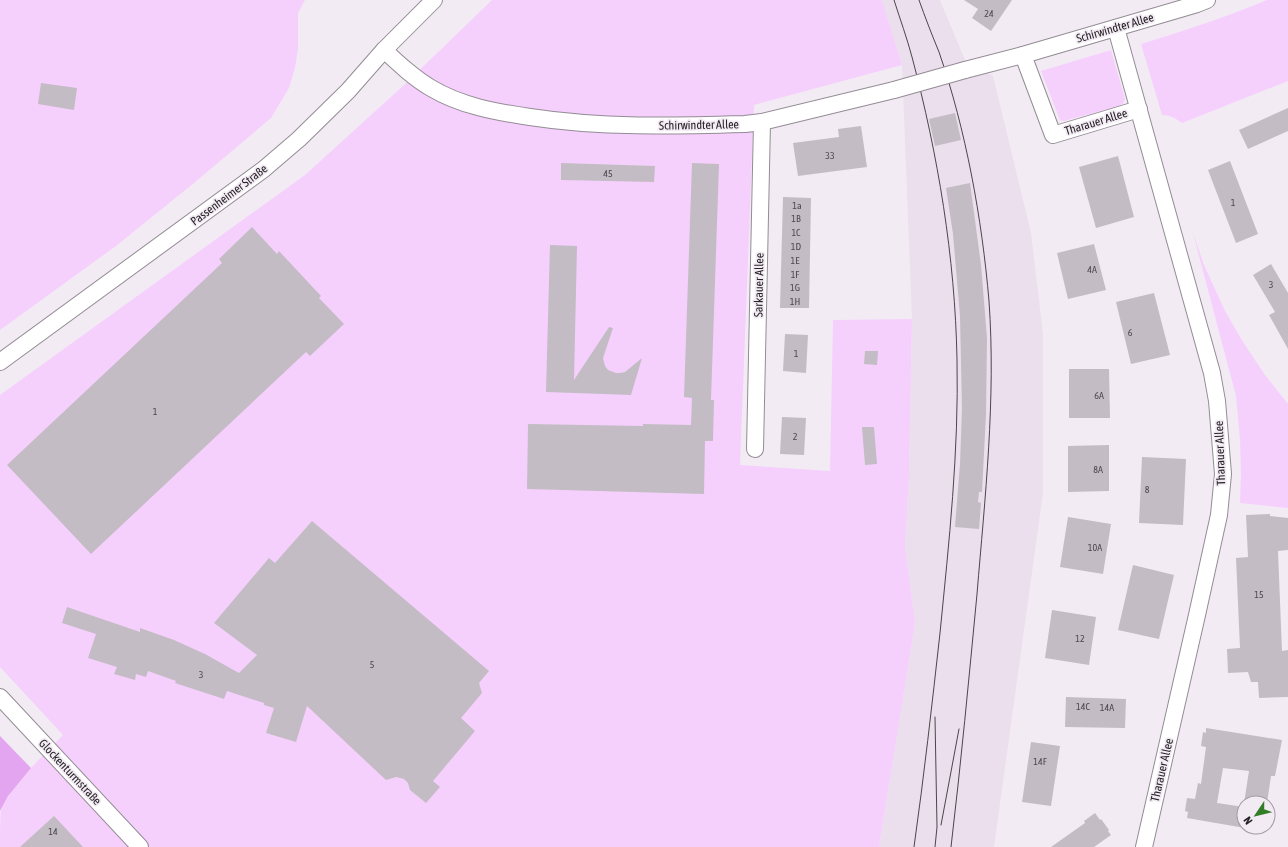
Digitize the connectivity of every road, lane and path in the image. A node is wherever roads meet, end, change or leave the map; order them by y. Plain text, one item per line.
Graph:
1 (434, 0) edge
2 (1207, 0) edge
3 (1116, 28) junction
4 (384, 50) junction
5 (1024, 55) junction
6 (1139, 109) junction
7 (762, 122) junction
8 (0, 362) edge
9 (755, 449) dead end
10 (0, 697) edge
11 (140, 847) edge
12 (1144, 847) edge

1 - 4 street, Passenheimer Straße
2 - 3 street, Schirwindter Allee
3 - 5 street, Schirwindter Allee
3 - 6 street, Tharauer Allee
4 - 7 street, Schirwindter Allee
4 - 8 street, Passenheimer Straße
5 - 6 street, Tharauer Allee
5 - 7 street, Schirwindter Allee, bridge
6 - 12 street, Tharauer Allee
7 - 9 street, Sarkauer Allee
10 - 11 street, Glockenturmstraße

